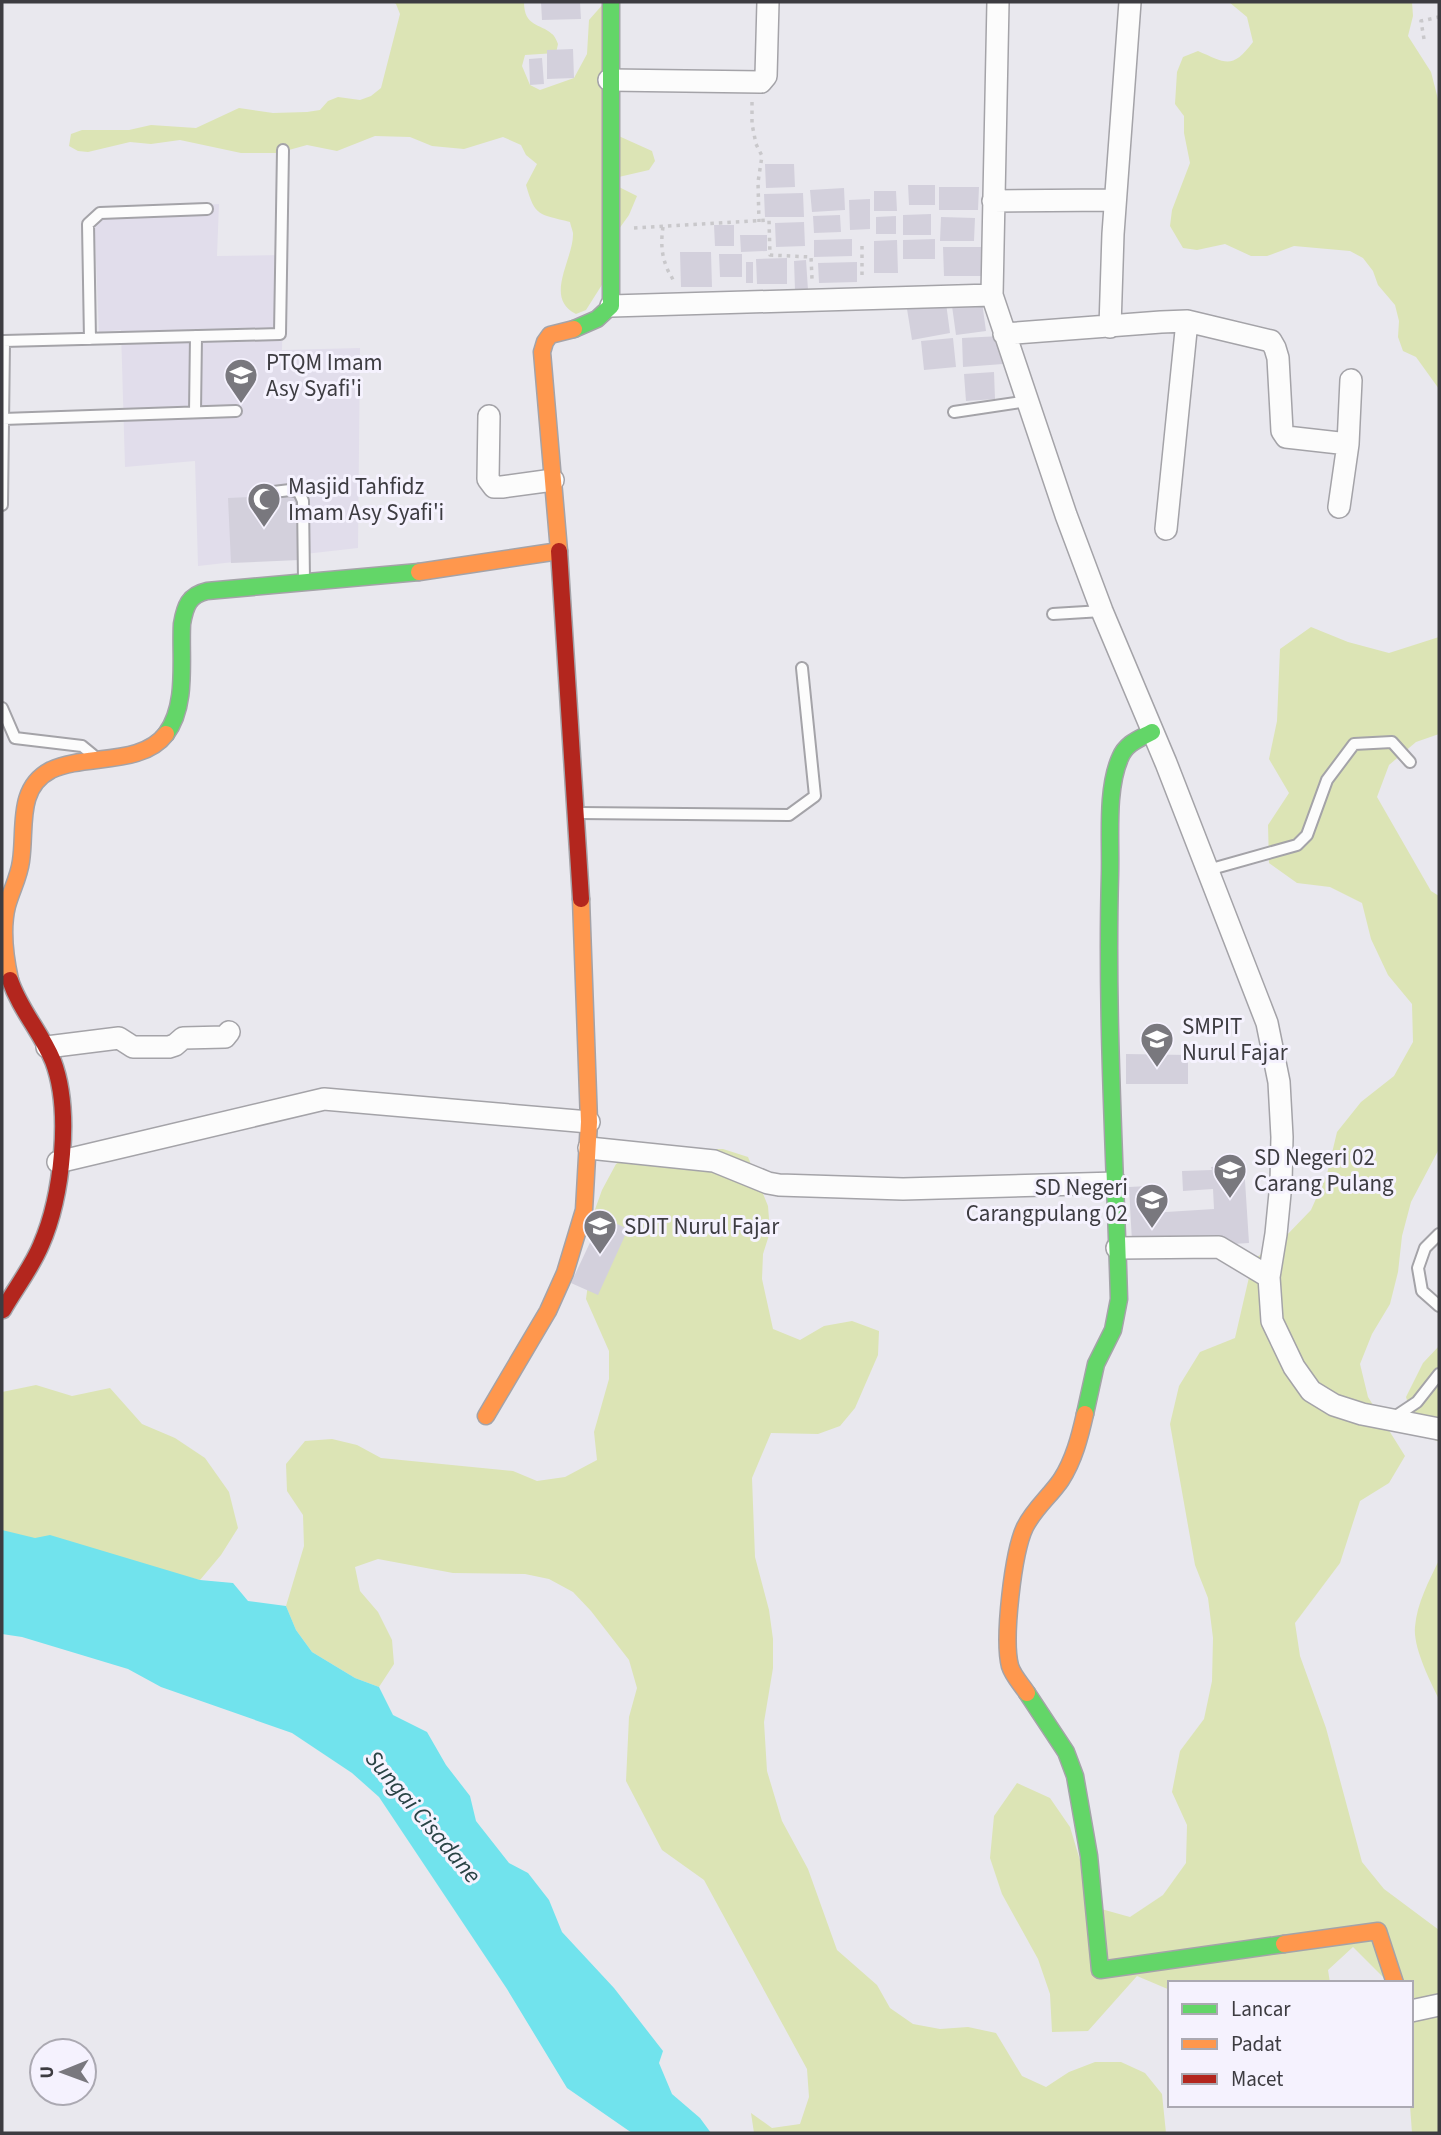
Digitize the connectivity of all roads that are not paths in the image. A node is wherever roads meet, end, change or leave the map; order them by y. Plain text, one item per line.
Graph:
1 (611, 2) edge
2 (768, 2) edge
3 (998, 2) edge
4 (1130, 2) edge
5 (609, 80) junction
6 (283, 150) dead end
7 (1115, 200) junction
8 (993, 201) junction
9 (207, 209) dead end
10 (992, 295) junction
11 (611, 306) junction
12 (1187, 321) junction
13 (1110, 327) junction
14 (1004, 334) junction
15 (196, 337) junction
16 (90, 339) junction
17 (1351, 380) dead end
18 (1028, 401) junction
19 (236, 411) dead end
20 (195, 412) junction
21 (954, 412) dead end
22 (489, 415) dead end
23 (3, 419) edge
24 (1348, 444) junction
25 (553, 480) junction
26 (257, 494) dead end
27 (2, 505) edge
28 (1339, 507) dead end
29 (1166, 529) dead end
30 (559, 551) junction
31 (304, 583) junction
32 (1102, 611) junction
33 (1053, 614) dead end
34 (802, 668) dead end
35 (2, 708) edge
36 (1152, 732) junction
37 (98, 760) junction
38 (1410, 762) dead end
39 (576, 813) junction
40 (1208, 870) junction
41 (5, 973) edge
42 (229, 1032) dead end
43 (47, 1047) junction
44 (589, 1122) junction
45 (589, 1148) junction
46 (58, 1162) junction
47 (1116, 1183) junction
48 (1439, 1234) edge
49 (1117, 1248) junction
50 (1269, 1278) junction
51 (1439, 1306) edge
52 (3, 1310) edge
53 (1439, 1374) edge
54 (486, 1416) dead end
55 (1390, 1420) junction
56 (1439, 1429) edge
57 (1394, 1981) edge
58 (1439, 2005) edge
59 (1413, 2011) edge

1 - 5 street
2 - 5 street
3 - 8 street
4 - 7 street
5 - 11 street
6 - 15 lane
7 - 8 street
7 - 13 street
8 - 10 street
9 - 16 lane
10 - 11 street
10 - 14 street
11 - 25 street
12 - 13 street
12 - 24 street
12 - 29 street
13 - 14 street
14 - 18 street
15 - 16 lane
15 - 20 lane
16 - 23 lane
17 - 24 street
18 - 21 lane
18 - 32 street
19 - 20 lane
20 - 23 lane
22 - 25 street
23 - 27 lane
24 - 28 street
25 - 30 street
26 - 31 lane
30 - 31 street
30 - 39 street
31 - 37 street
32 - 33 lane
32 - 36 street
34 - 39 lane
35 - 37 lane
36 - 40 street
36 - 47 street
37 - 41 street
38 - 40 lane
39 - 44 street
40 - 50 street
41 - 43 street
42 - 43 street
43 - 46 street
44 - 45 street
44 - 46 street
45 - 47 street
45 - 54 street
46 - 52 street
47 - 49 street
48 - 51 lane
49 - 50 street
49 - 57 street
50 - 55 street
53 - 55 lane
55 - 56 street
58 - 59 street

